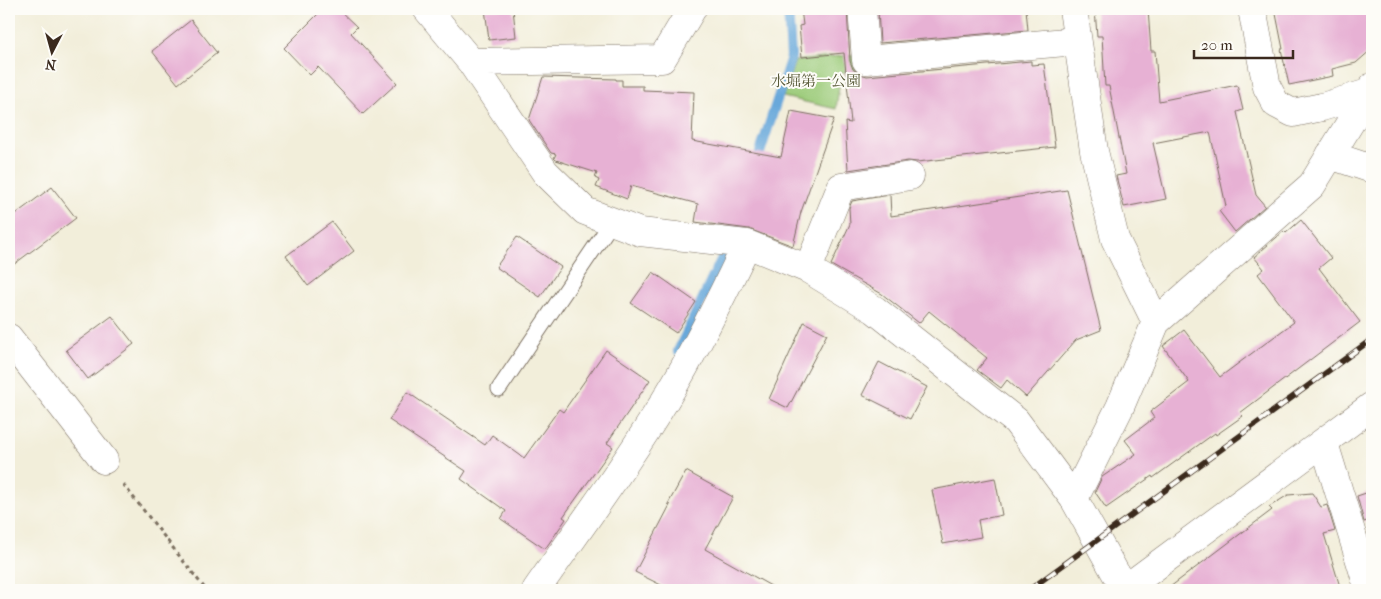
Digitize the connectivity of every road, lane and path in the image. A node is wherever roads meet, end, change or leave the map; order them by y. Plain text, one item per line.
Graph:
1 (427, 9) edge
2 (692, 9) edge
3 (862, 9) edge
4 (1073, 9) edge
5 (1252, 9) edge
6 (1076, 41) junction
7 (471, 62) junction
8 (1370, 90) edge
9 (1330, 155) junction
10 (1372, 167) edge
11 (910, 176) dead end
12 (612, 222) junction
13 (747, 244) junction
14 (808, 269) junction
15 (1156, 322) junction
16 (9, 338) edge
17 (499, 389) dead end
18 (1372, 406) edge
19 (1324, 443) junction
20 (104, 460) joint
21 (1074, 499) junction
22 (1130, 588) edge
23 (206, 590) edge
24 (536, 590) edge
25 (1369, 590) edge

1 - 7 street
2 - 7 street
3 - 6 street
4 - 6 street
5 - 8 street
6 - 15 street
7 - 12 street
8 - 9 street
9 - 10 street
9 - 15 street
11 - 14 street
12 - 13 street
12 - 17 lane
13 - 14 street
13 - 24 street
14 - 21 street
15 - 21 street
16 - 20 street
18 - 19 street
19 - 22 street
19 - 25 street
20 - 23 path
21 - 22 street

